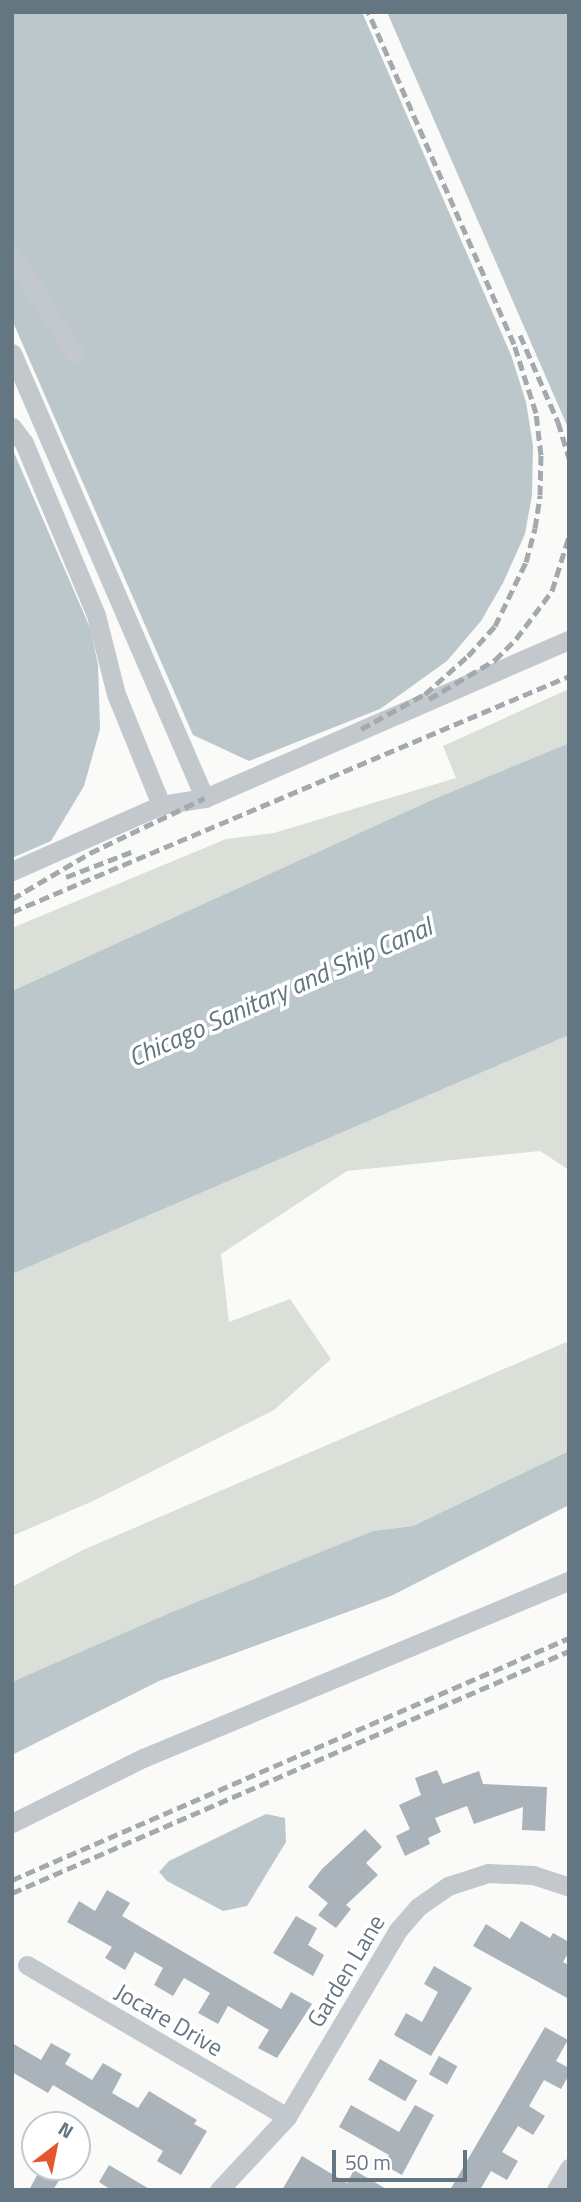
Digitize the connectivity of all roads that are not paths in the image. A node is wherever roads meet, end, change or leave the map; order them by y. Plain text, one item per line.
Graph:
1 (12, 255) edge
2 (12, 353) edge
3 (75, 354) dead end
4 (12, 427) edge
5 (569, 640) edge
6 (205, 798) junction
7 (161, 805) junction
8 (12, 871) edge
9 (569, 1581) edge
10 (12, 1823) edge
11 (569, 1887) edge
12 (27, 1965) dead end
13 (287, 2117) junction
14 (569, 2168) edge
15 (219, 2190) edge
16 (556, 2190) edge

1 - 3 street
2 - 6 street
4 - 7 street
5 - 6 street
6 - 7 street
7 - 8 street
9 - 10 street
11 - 13 street, Garden Lane
12 - 13 street, Jocare Drive
13 - 15 street, Garden Lane
14 - 16 street

